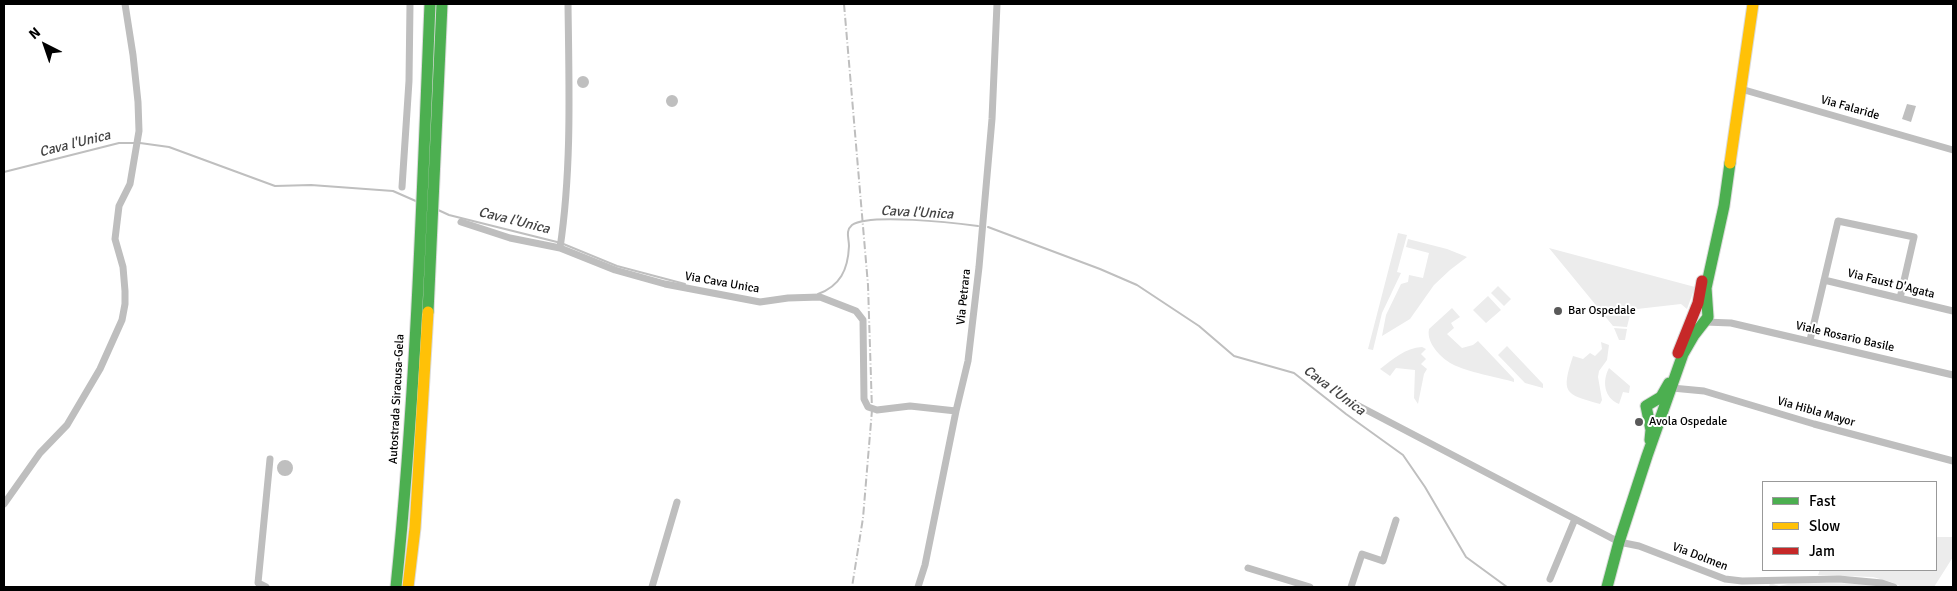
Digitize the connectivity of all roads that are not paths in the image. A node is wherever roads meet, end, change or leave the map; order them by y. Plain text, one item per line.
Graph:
1 (125, 4) edge
2 (410, 4) edge
3 (430, 4) edge
4 (442, 4) edge
5 (449, 4) edge
6 (568, 4) edge
7 (997, 4) edge
8 (1753, 4) edge
9 (440, 68) junction
10 (1741, 89) junction
11 (1953, 150) edge
12 (402, 187) dead end
13 (461, 222) dead end
14 (560, 248) junction
15 (1712, 256) junction
16 (1824, 280) junction
17 (1900, 298) junction
18 (1953, 311) edge
19 (1694, 312) junction
20 (1706, 317) junction
21 (1810, 340) junction
22 (1953, 375) edge
23 (1672, 388) junction
24 (1355, 404) dead end
25 (1661, 408) junction
26 (956, 411) junction
27 (1647, 456) junction
28 (270, 459) dead end
29 (1953, 461) edge
30 (676, 502) dead end
31 (4, 504) edge
32 (1574, 519) junction
33 (1396, 520) dead end
34 (1619, 542) junction
35 (1248, 568) dead end
36 (1550, 579) dead end
37 (266, 587) edge
38 (396, 587) edge
39 (408, 587) edge
40 (652, 587) edge
41 (918, 587) edge
42 (1310, 587) edge
43 (1351, 587) edge
44 (1607, 587) edge
45 (1894, 587) edge

1 - 31 street
2 - 12 street
3 - 38 main road, Autostrada Siracusa-Gela
4 - 9 main road
5 - 9 main road
6 - 14 street
7 - 26 street, Via Petrara
8 - 10 main road
9 - 39 main road, Autostrada Siracusa-Gela
10 - 11 street, Via Falaride
10 - 15 main road
13 - 14 street, Via Cava Unica
14 - 26 street, Via Cava Unica
15 - 19 main road
15 - 20 main road
16 - 17 street, Via Faust D'Agata
16 - 17 street
16 - 21 street
17 - 18 street, Via Faust D'Agata
19 - 20 main road
19 - 25 main road
20 - 21 street, Viale Rosario Basile
20 - 23 main road
21 - 22 street, Viale Rosario Basile
23 - 25 main road
23 - 29 street, Via Hibla Mayor
24 - 32 street, Via Dolmen
25 - 27 main road
25 - 27 main road
26 - 41 street, Via Petrara
27 - 34 main road
28 - 37 street
30 - 40 street
32 - 34 street, Via Dolmen
32 - 36 street
33 - 43 street
34 - 44 main road
34 - 45 street, Via Dolmen
35 - 42 street

